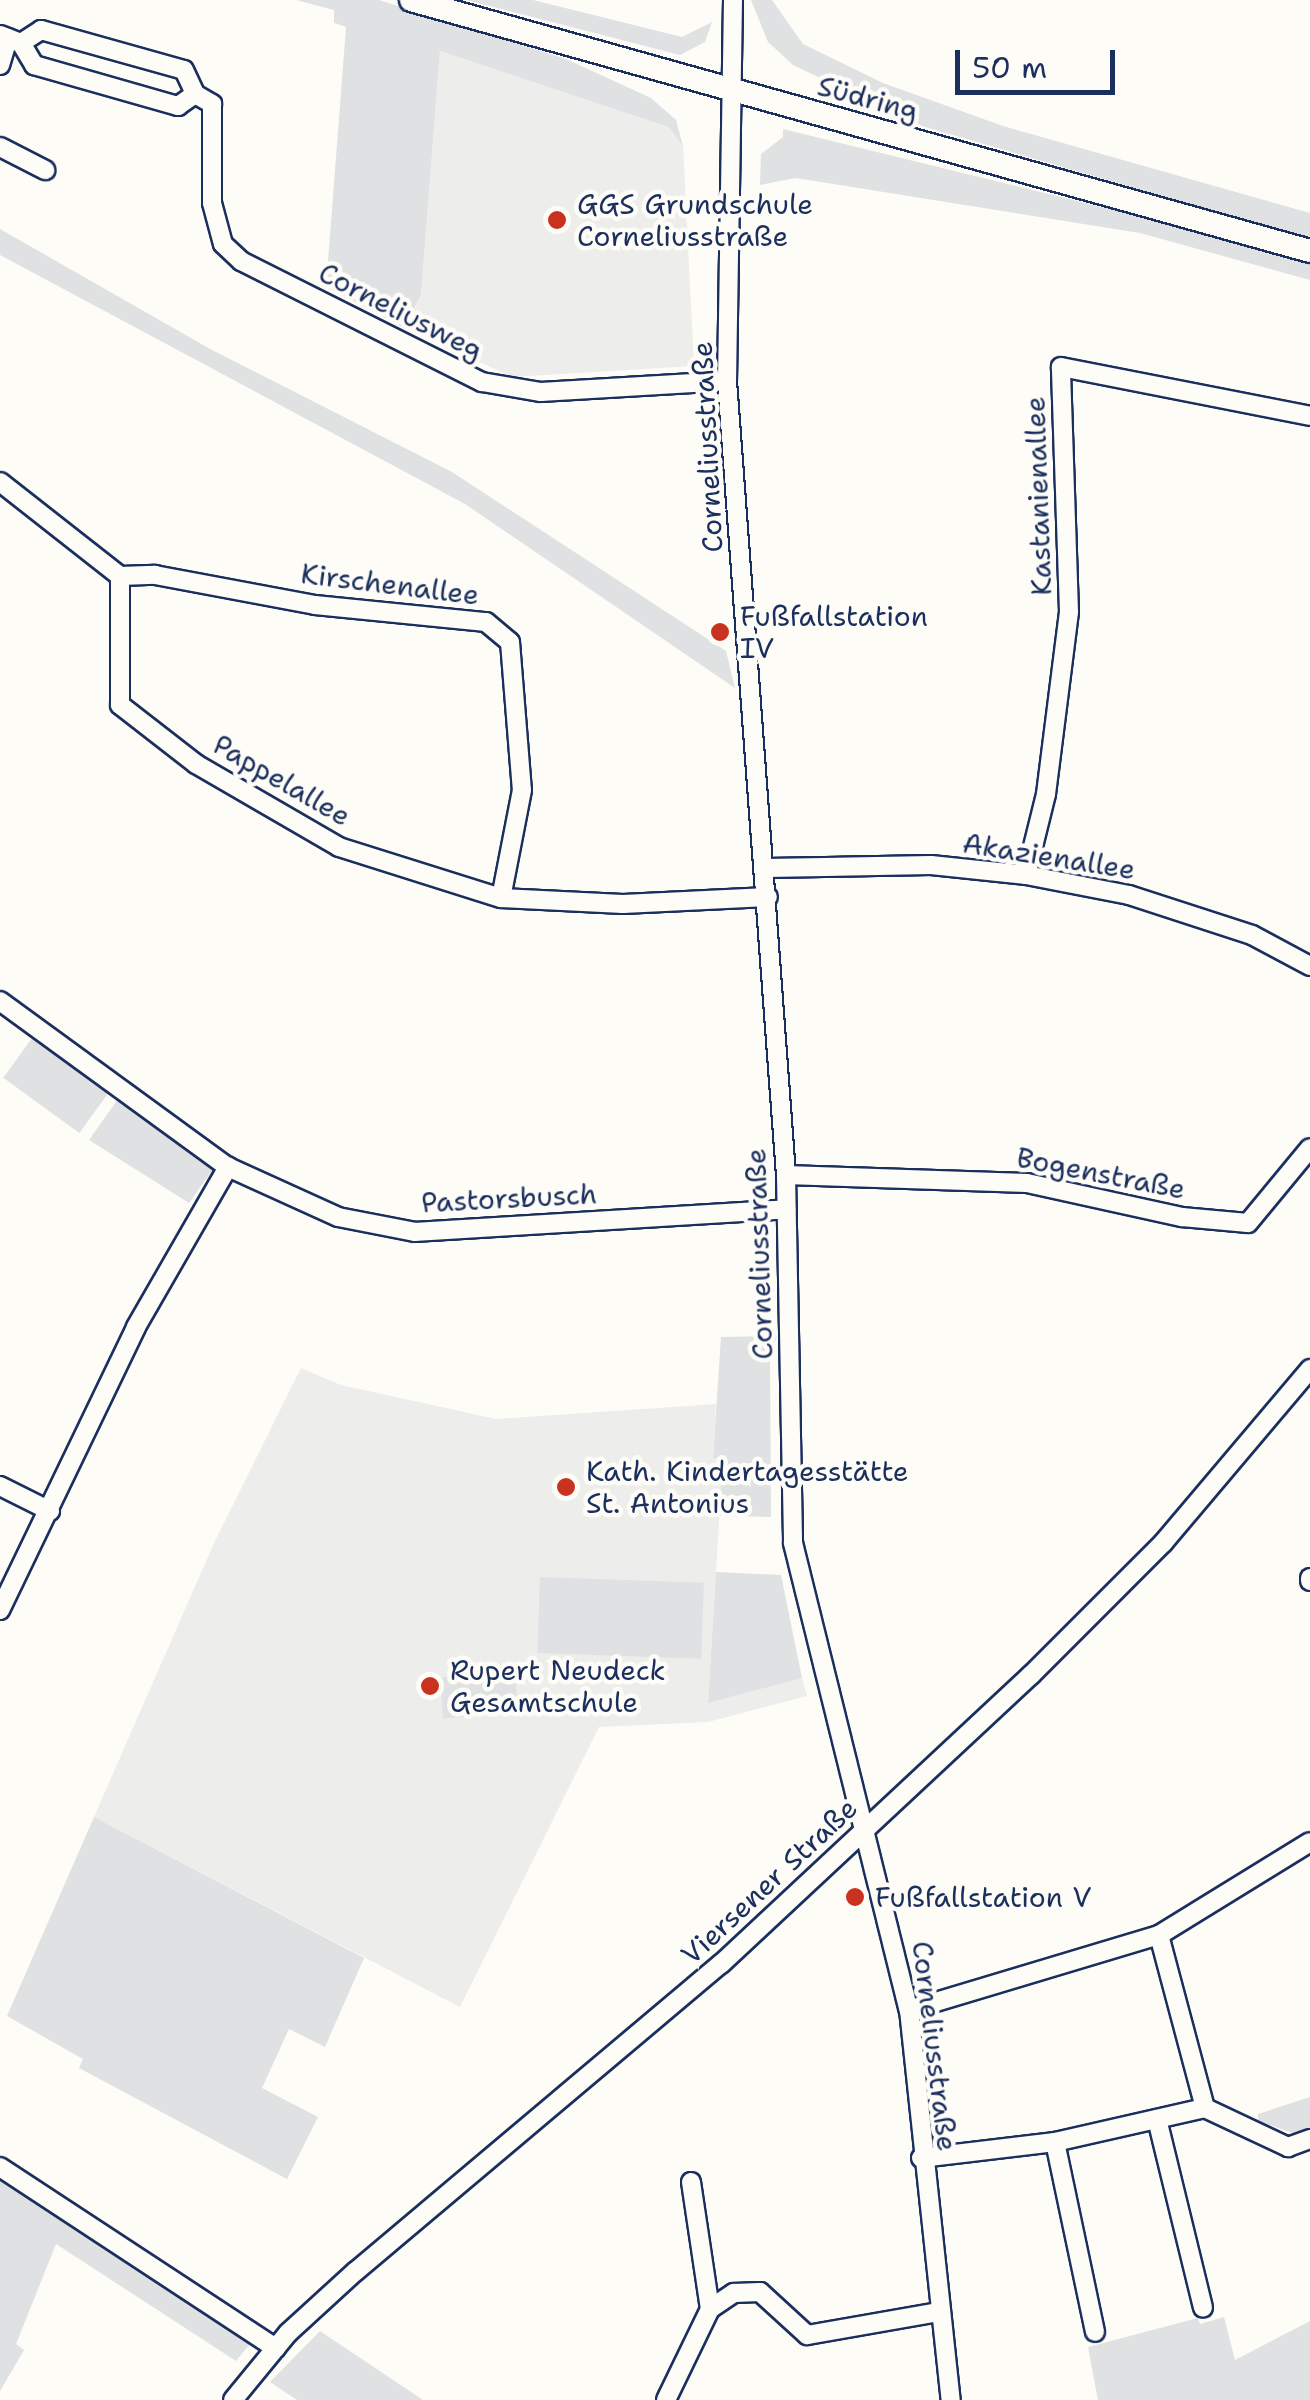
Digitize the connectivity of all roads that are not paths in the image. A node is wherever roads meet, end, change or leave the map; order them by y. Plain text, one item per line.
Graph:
1 (411, 0) edge
2 (734, 0) edge
3 (10, 39) edge
4 (0, 64) edge
5 (729, 92) junction
6 (195, 94) junction
7 (0, 147) edge
8 (45, 170) dead end
9 (1310, 251) edge
10 (728, 381) junction
11 (1310, 416) edge
12 (0, 482) edge
13 (120, 576) junction
14 (766, 868) junction
15 (1026, 874) junction
16 (768, 897) junction
17 (501, 898) junction
18 (1310, 966) edge
19 (0, 1001) edge
20 (1310, 1148) edge
21 (228, 1166) junction
22 (786, 1175) junction
23 (786, 1210) junction
24 (1310, 1369) edge
25 (0, 1486) edge
26 (50, 1511) junction
27 (0, 1610) edge
28 (866, 1828) junction
29 (1310, 1842) edge
30 (1158, 1935) junction
31 (908, 2010) junction
32 (1205, 2108) junction
33 (1157, 2119) junction
34 (1310, 2139) edge
35 (1054, 2142) junction
36 (922, 2158) junction
37 (0, 2167) edge
38 (691, 2182) dead end
39 (1203, 2307) dead end
40 (710, 2309) junction
41 (940, 2312) junction
42 (1096, 2332) dead end
43 (276, 2348) junction
44 (233, 2400) edge
45 (666, 2400) edge
46 (951, 2400) edge

1 - 5 main road, Südring
2 - 5 street, Corneliusstraße
3 - 4 street
3 - 6 street
3 - 6 street, Corneliusweg
5 - 9 main road, Südring
5 - 10 street, Corneliusstraße
6 - 10 street, Corneliusweg
7 - 8 street
10 - 14 street, Corneliusstraße
11 - 15 street, Kastanienallee
12 - 13 street
13 - 17 street, Pappelallee
13 - 17 street, Kirschenallee
14 - 15 street, Akazienallee
14 - 16 street, Corneliusstraße
15 - 18 street, Akazienallee
16 - 17 street, Pappelallee
16 - 22 street, Corneliusstraße
19 - 21 street, Pastorsbusch
20 - 22 street, Bogenstraße
21 - 23 street, Pastorsbusch
21 - 26 street
22 - 23 street, Corneliusstraße
23 - 28 street, Corneliusstraße
24 - 28 street, Viersener Straße
25 - 26 street
26 - 27 street
28 - 31 street, Corneliusstraße
28 - 43 street, Viersener Straße
29 - 30 street
30 - 31 street
30 - 32 street
31 - 36 street, Corneliusstraße
32 - 33 street
32 - 34 street
33 - 35 street
33 - 39 street
35 - 36 street
35 - 42 street
36 - 41 street, Corneliusstraße
37 - 43 street
38 - 40 street
40 - 41 street
40 - 45 street
41 - 46 street, Corneliusstraße
43 - 44 street, Viersener Straße

